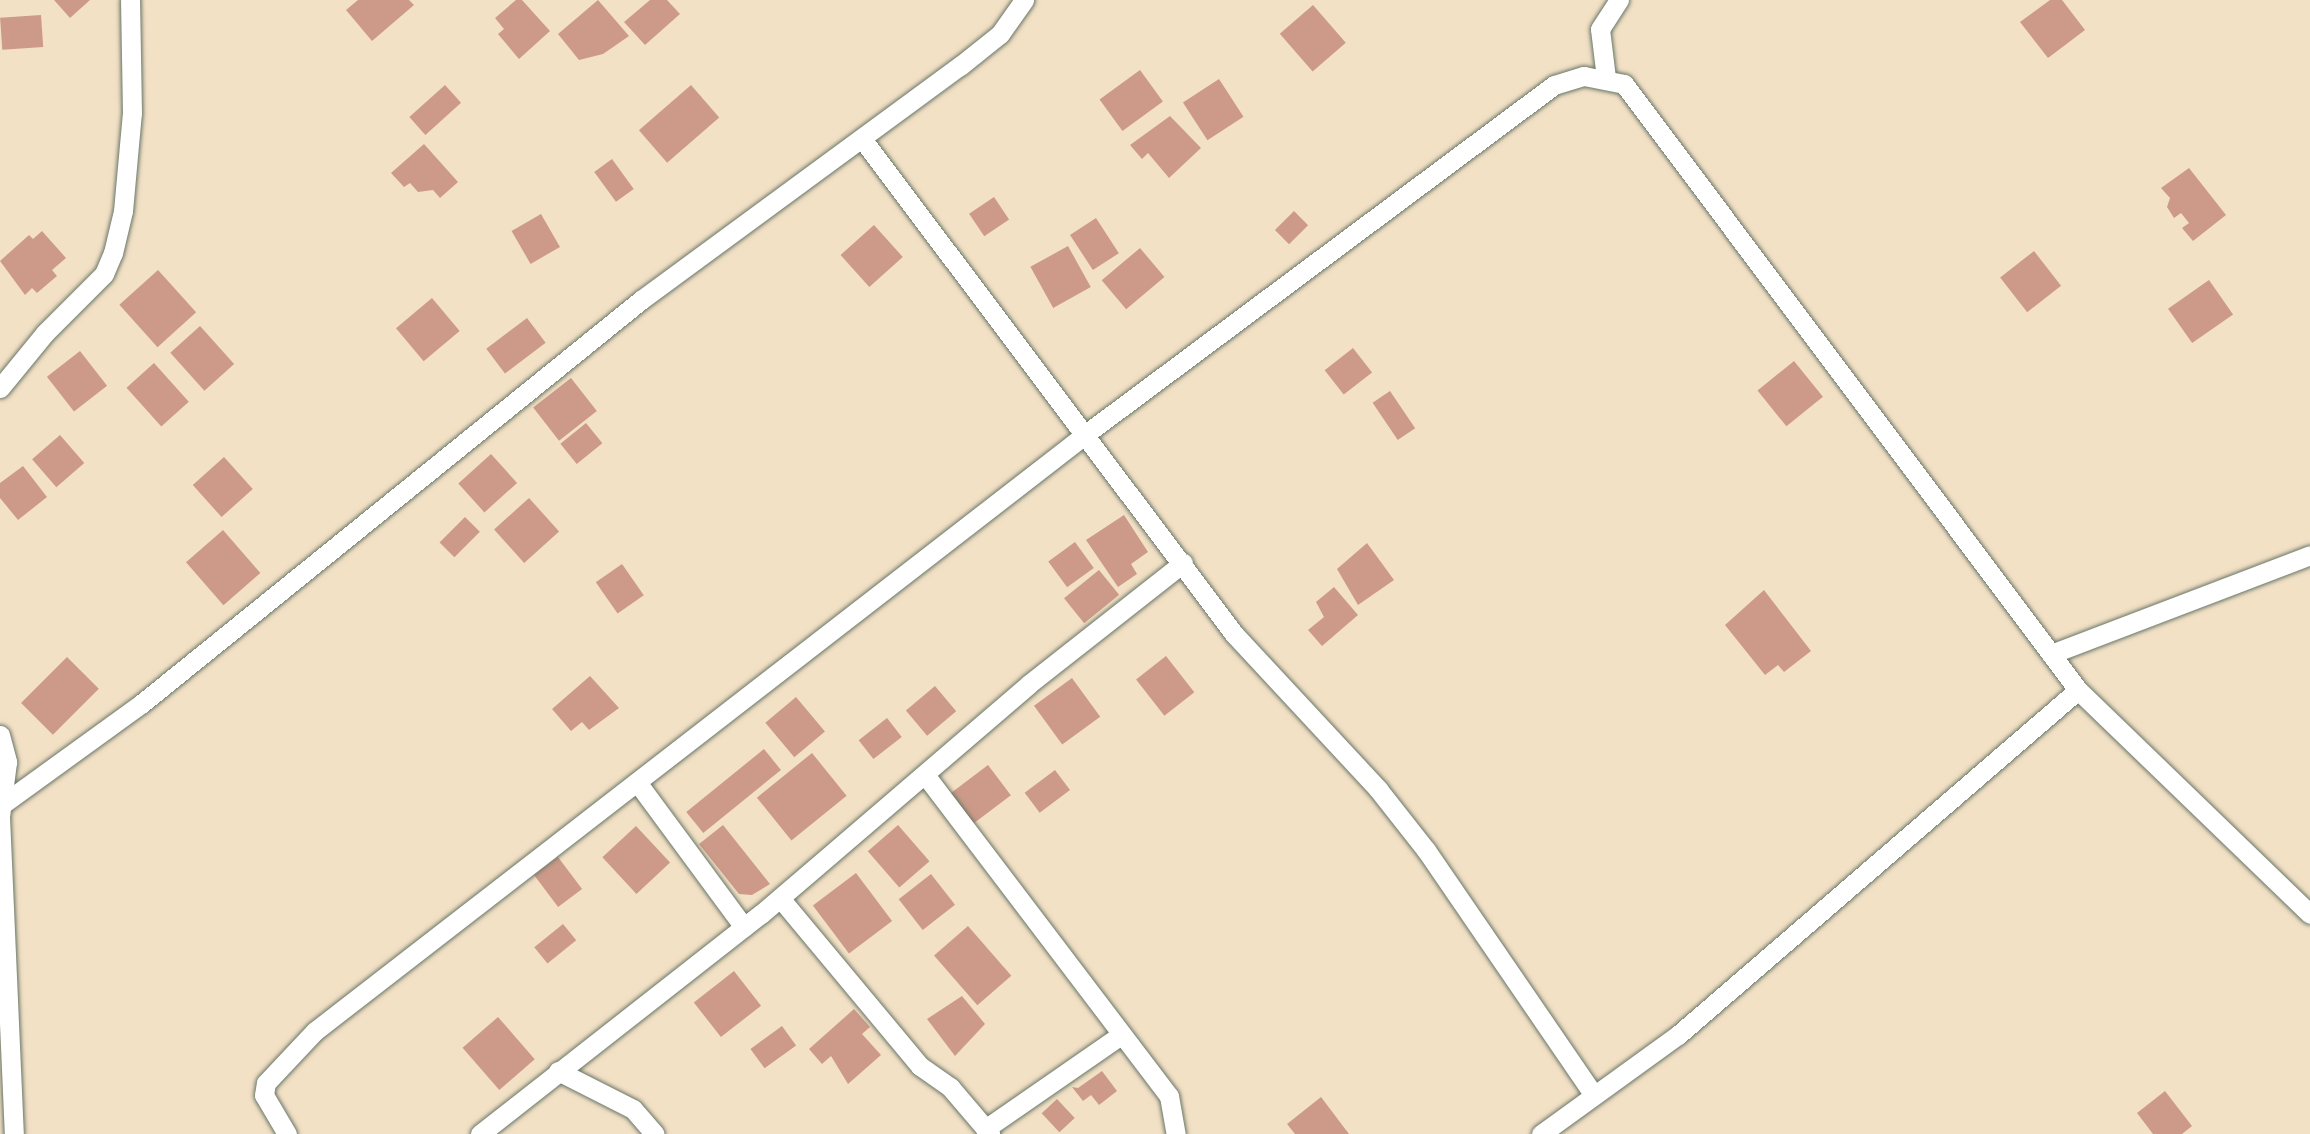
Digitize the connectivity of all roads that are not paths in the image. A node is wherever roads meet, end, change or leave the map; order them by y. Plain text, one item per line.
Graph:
1 (130, 0) edge
2 (1024, 0) edge
3 (1619, 0) edge
4 (1603, 8) edge
5 (1606, 78) junction
6 (863, 140) junction
7 (0, 388) edge
8 (1087, 433) junction
9 (2310, 555) edge
10 (1183, 564) junction
11 (2051, 654) junction
12 (2078, 691) junction
13 (0, 735) edge
14 (926, 776) junction
15 (637, 782) junction
16 (1, 805) edge
17 (780, 898) junction
18 (2310, 914) edge
19 (744, 928) junction
20 (1121, 1035) junction
21 (558, 1072) junction
22 (1594, 1095) junction
23 (988, 1131) edge
24 (14, 1134) edge
25 (287, 1134) edge
26 (480, 1134) edge
27 (656, 1134) edge
28 (1176, 1134) edge
29 (1541, 1134) edge

1 - 7 street
2 - 6 street
3 - 4 street
4 - 5 street
5 - 8 street
5 - 11 street
6 - 8 street
6 - 16 street
8 - 10 street
8 - 15 street
9 - 11 street
10 - 14 street
10 - 22 street
11 - 12 street
12 - 18 street
12 - 22 street
13 - 16 street
14 - 17 street
14 - 20 street
15 - 19 street
15 - 25 street
16 - 24 street
17 - 19 street
17 - 23 street
19 - 21 street
20 - 23 street
20 - 28 street
21 - 26 street
21 - 27 street
22 - 29 street

